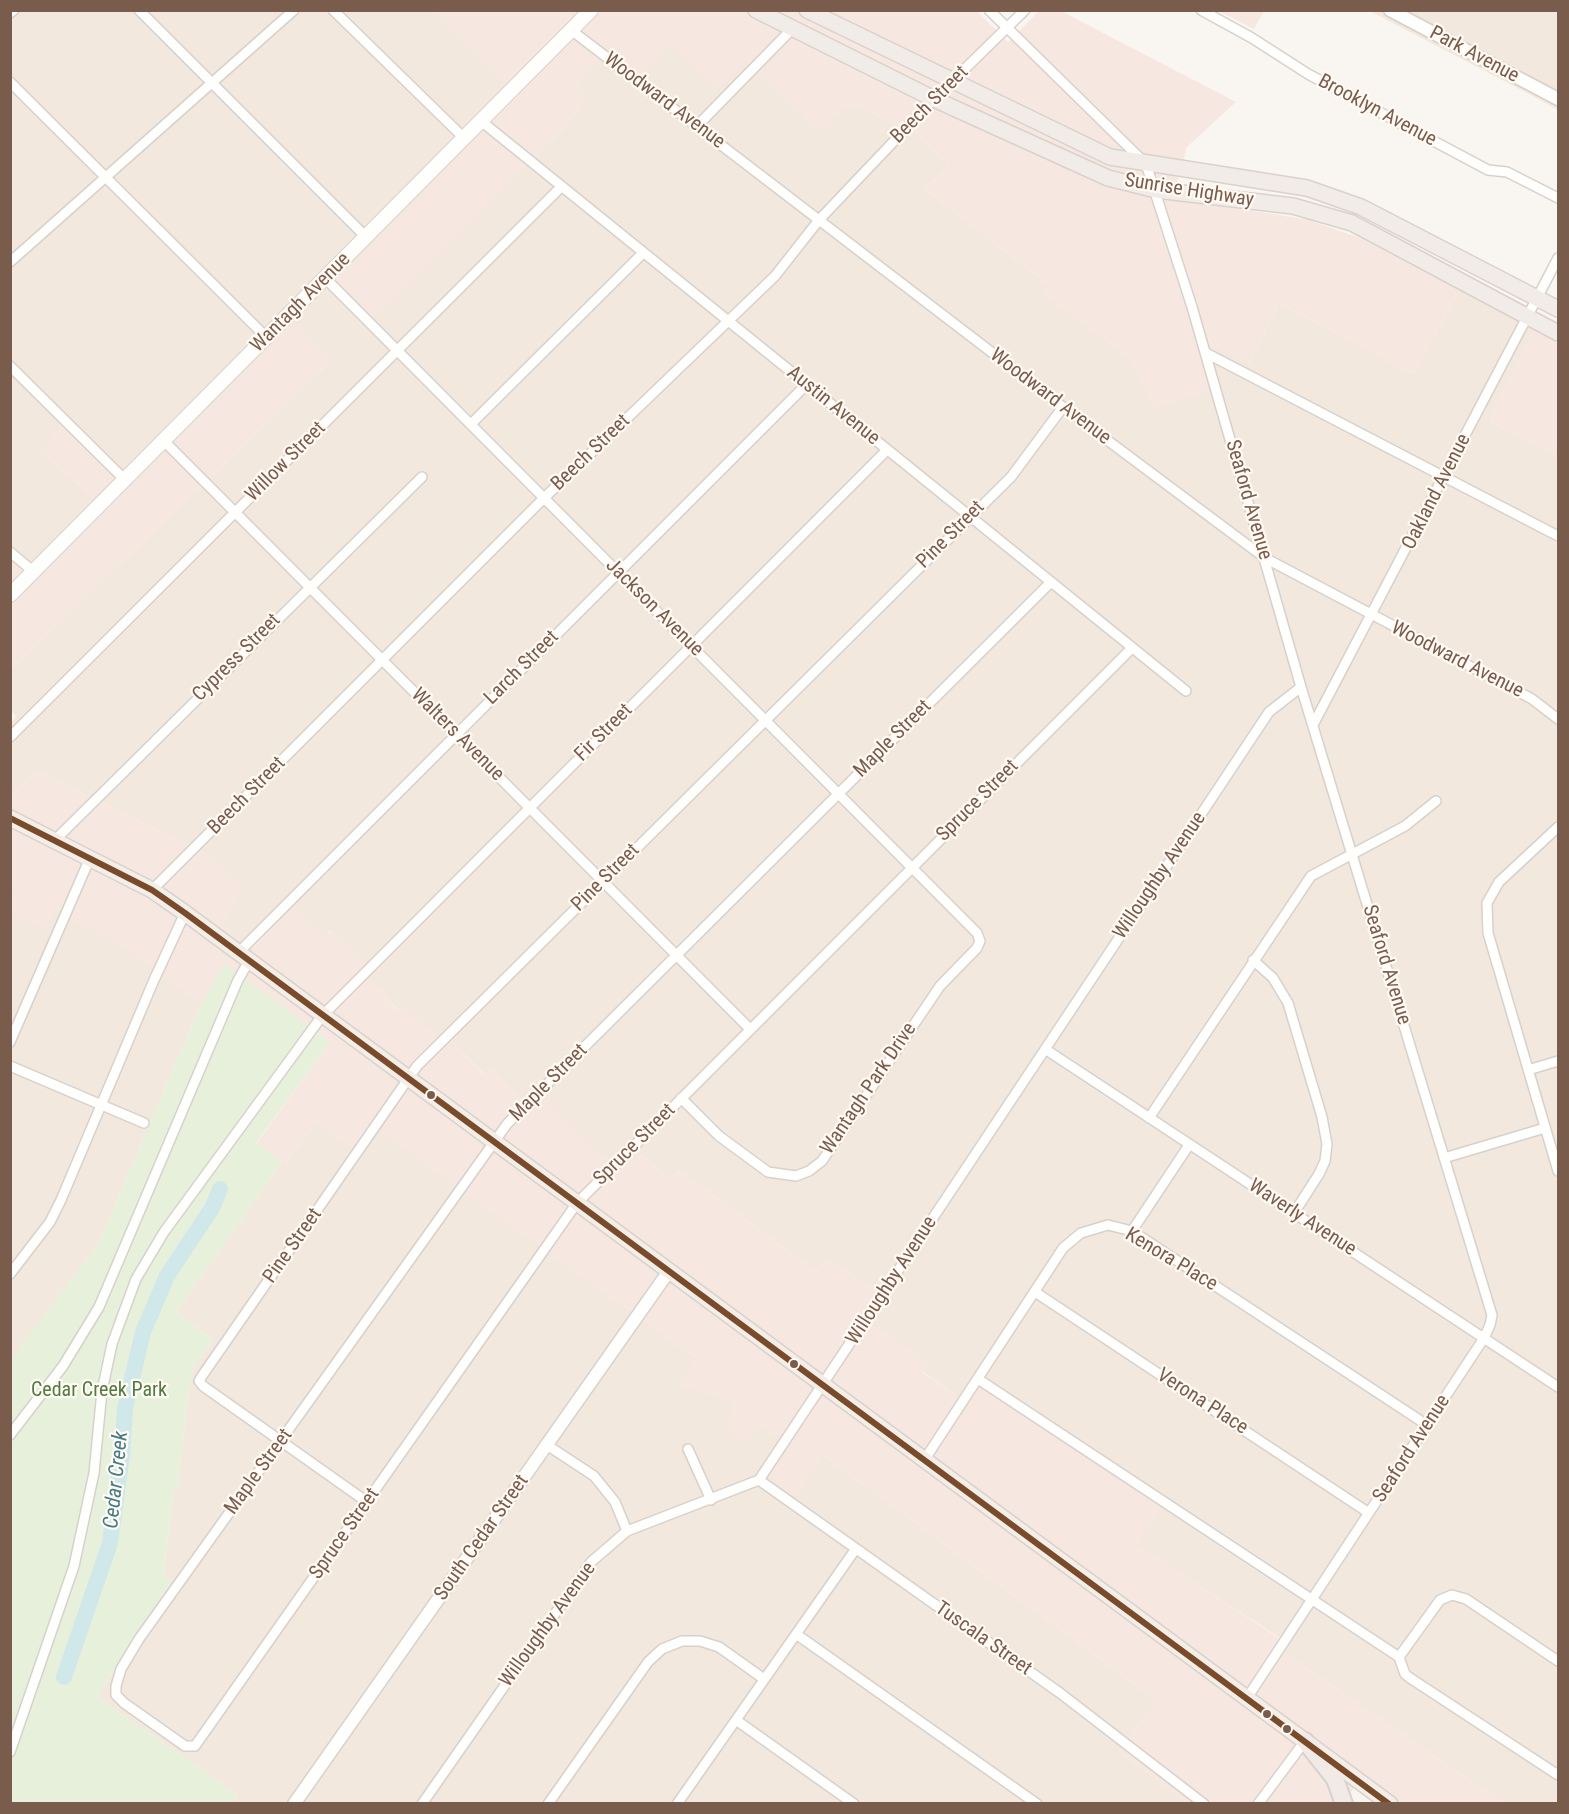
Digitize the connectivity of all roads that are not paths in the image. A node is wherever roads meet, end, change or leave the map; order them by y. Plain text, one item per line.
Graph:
1 (139, 10) edge
2 (294, 10) edge
3 (333, 10) edge
4 (591, 10) edge
5 (756, 10) edge
6 (989, 10) edge
7 (1025, 10) edge
8 (1201, 10) edge
9 (1390, 10) edge
10 (810, 11) edge
11 (792, 28) junction
12 (1007, 28) junction
13 (571, 30) junction
14 (10, 82) edge
15 (953, 82) junction
16 (212, 83) junction
17 (934, 99) junction
18 (1558, 99) edge
19 (481, 121) junction
20 (697, 126) junction
21 (464, 138) junction
22 (106, 177) junction
23 (1151, 178) junction
24 (561, 187) junction
25 (1558, 198) edge
26 (819, 220) junction
27 (366, 237) junction
28 (643, 253) junction
29 (1558, 258) edge
30 (10, 262) edge
31 (326, 278) junction
32 (1538, 297) junction
33 (1558, 309) edge
34 (1527, 317) junction
35 (726, 320) junction
36 (1558, 333) edge
37 (266, 337) junction
38 (398, 351) junction
39 (1206, 353) junction
40 (10, 366) edge
41 (806, 385) junction
42 (1063, 407) junction
43 (471, 424) junction
44 (164, 441) junction
45 (887, 450) junction
46 (1446, 476) junction
47 (422, 477) dead end
48 (125, 480) junction
49 (544, 498) junction
50 (236, 513) junction
51 (970, 516) junction
52 (1558, 536) edge
53 (10, 552) edge
54 (1265, 558) junction
55 (34, 572) junction
56 (618, 572) junction
57 (1051, 582) junction
58 (309, 586) junction
59 (10, 595) edge
60 (1372, 616) junction
61 (692, 646) junction
62 (1132, 648) junction
63 (383, 660) junction
64 (1301, 687) junction
65 (1186, 691) dead end
66 (1558, 718) edge
67 (765, 719) junction
68 (1314, 725) junction
69 (456, 734) junction
70 (10, 737) edge
71 (839, 793) junction
72 (1436, 801) dead end
73 (530, 807) junction
74 (10, 818) edge
75 (1558, 827) edge
76 (55, 840) junction
77 (1353, 853) junction
78 (90, 858) junction
79 (913, 867) junction
80 (603, 881) junction
81 (152, 890) junction
82 (185, 913) junction
83 (980, 941) joint
84 (677, 955) junction
85 (244, 957) junction
86 (1252, 960) junction
87 (322, 1016) junction
88 (750, 1029) junction
89 (10, 1042) edge
90 (1045, 1049) junction
91 (1558, 1061) edge
92 (10, 1066) edge
93 (1528, 1070) junction
94 (408, 1079) junction
95 (681, 1098) junction
96 (102, 1105) junction
97 (1149, 1118) junction
98 (144, 1123) dead end
99 (1545, 1128) junction
100 (494, 1144) junction
101 (1189, 1144) junction
102 (1444, 1158) junction
103 (1558, 1171) edge
104 (577, 1203) junction
105 (1294, 1213) junction
106 (1132, 1231) junction
107 (669, 1271) junction
108 (10, 1274) edge
109 (1035, 1292) junction
110 (1484, 1338) junction
111 (978, 1379) junction
112 (824, 1385) junction
113 (1558, 1387) edge
114 (1427, 1425) junction
115 (10, 1436) edge
116 (280, 1442) junction
117 (547, 1445) junction
118 (688, 1449) dead end
119 (925, 1459) junction
120 (759, 1480) junction
121 (711, 1500) junction
122 (367, 1502) junction
123 (1370, 1513) junction
124 (627, 1531) junction
125 (855, 1550) junction
126 (1313, 1599) junction
127 (796, 1634) junction
128 (1399, 1657) junction
129 (1558, 1661) edge
130 (764, 1679) junction
131 (1247, 1698) junction
132 (736, 1720) junction
133 (199, 1741) joint
134 (1305, 1741) junction
135 (10, 1752) edge
136 (1558, 1775) edge
137 (294, 1803) edge
138 (422, 1803) edge
139 (548, 1803) edge
140 (677, 1803) edge
141 (854, 1803) edge
142 (1037, 1803) edge
143 (1204, 1803) edge
144 (1258, 1803) edge
145 (1344, 1803) edge
146 (1390, 1803) edge

1 - 16 street
2 - 16 street
3 - 21 street
4 - 13 main road, Wantagh Avenue
5 - 11 highway, Sunrise Highway
6 - 12 street
7 - 12 street, Beech Street
8 - 25 street, Brooklyn Avenue
9 - 18 street, Park Avenue
10 - 15 highway, Sunrise Highway
11 - 17 highway, Sunrise Highway
11 - 20 street
12 - 15 street, Beech Street
12 - 23 street
13 - 19 main road, Wantagh Avenue
13 - 20 street, Woodward Avenue
14 - 22 street
15 - 17 street, Beech Street
15 - 23 highway, Sunrise Highway
16 - 22 street
16 - 27 street
17 - 23 highway, Sunrise Highway
17 - 26 street, Beech Street
19 - 21 main road, Wantagh Avenue
19 - 24 street, Austin Avenue
20 - 26 street, Woodward Avenue
21 - 27 main road, Wantagh Avenue
22 - 30 street
22 - 37 street
23 - 32 highway, Sunrise Highway
23 - 34 highway, Sunrise Highway
23 - 39 street, Seaford Avenue
24 - 28 street, Austin Avenue
24 - 38 street, Willow Street
26 - 35 street, Beech Street
26 - 42 street, Woodward Avenue
27 - 31 main road, Wantagh Avenue
28 - 35 street, Austin Avenue
28 - 43 street
29 - 32 street, Oakland Avenue
31 - 37 main road, Wantagh Avenue
31 - 38 street, Jackson Avenue
32 - 33 highway, Sunrise Highway
32 - 34 street, Oakland Avenue
34 - 36 highway, Sunrise Highway
34 - 46 street, Oakland Avenue
35 - 41 street, Austin Avenue
35 - 49 street, Beech Street
37 - 44 main road, Wantagh Avenue
38 - 43 street, Jackson Avenue
38 - 50 street, Willow Street
39 - 46 street
39 - 54 street, Seaford Avenue
40 - 48 street
41 - 45 street, Austin Avenue
41 - 56 street, Larch Street
42 - 51 street, Pine Street
42 - 54 street, Woodward Avenue
43 - 49 street, Jackson Avenue
44 - 48 main road, Wantagh Avenue
44 - 50 street, Walters Avenue
45 - 51 street, Austin Avenue
45 - 61 street, Fir Street
46 - 52 street
46 - 60 street, Oakland Avenue
47 - 58 street, Cypress Street
48 - 55 main road, Wantagh Avenue
49 - 56 street, Jackson Avenue
49 - 63 street, Beech Street
50 - 58 street, Walters Avenue
50 - 70 street, Willow Street
51 - 57 street, Austin Avenue
51 - 67 street, Pine Street
53 - 55 street
54 - 60 street, Woodward Avenue
54 - 64 street, Seaford Avenue
55 - 59 main road, Wantagh Avenue
56 - 61 street, Jackson Avenue
56 - 69 street, Larch Street
57 - 62 street, Austin Avenue
57 - 71 street, Maple Street
58 - 63 street, Walters Avenue
58 - 76 street, Cypress Street
60 - 66 street, Woodward Avenue
60 - 68 street, Oakland Avenue
61 - 67 street, Jackson Avenue
61 - 73 street, Fir Street
62 - 65 street, Austin Avenue
62 - 79 street, Spruce Street
63 - 69 street, Walters Avenue
63 - 81 street, Beech Street
64 - 68 street, Seaford Avenue
64 - 90 street, Willoughby Avenue
67 - 71 street, Jackson Avenue
67 - 80 street, Pine Street
68 - 77 street, Seaford Avenue
69 - 73 street, Walters Avenue
69 - 85 street, Larch Street
71 - 79 street, Jackson Avenue
71 - 84 street, Maple Street
72 - 77 street
73 - 80 street, Walters Avenue
73 - 87 street, Fir Street
74 - 76 main road
75 - 93 street
76 - 78 main road
77 - 86 street
77 - 102 street, Seaford Avenue
78 - 81 main road
78 - 89 street
79 - 83 street, Jackson Avenue
79 - 88 street, Spruce Street
80 - 84 street, Walters Avenue
80 - 94 street, Pine Street
81 - 82 main road
82 - 85 main road
82 - 96 street
83 - 95 street, Wantagh Park Drive
84 - 88 street, Walters Avenue
84 - 100 street, Maple Street
85 - 87 main road
85 - 115 street, Larch Street
86 - 97 street
86 - 105 street
87 - 94 main road
87 - 135 street, Fir Street
88 - 95 street, Spruce Street
90 - 97 street, Waverly Avenue
90 - 112 street, Willoughby Avenue
91 - 93 street
92 - 96 street
93 - 99 street
94 - 100 main road
94 - 116 street, Pine Street
95 - 104 street, Spruce Street
96 - 98 street
96 - 108 street
97 - 101 street, Waverly Avenue
99 - 102 street
99 - 103 street
100 - 104 main road
100 - 116 street, Maple Street
101 - 105 street, Waverly Avenue
101 - 106 street
102 - 110 street, Seaford Avenue
104 - 107 main road
104 - 122 street, Spruce Street
105 - 110 street, Waverly Avenue
106 - 109 street, Kenora Place
106 - 114 street, Kenora Place
107 - 112 main road
107 - 117 street, South Cedar Street
109 - 111 street, Kenora Place
109 - 123 street, Verona Place
110 - 113 street, Waverly Avenue
110 - 114 street, Seaford Avenue
111 - 119 street, Kenora Place
111 - 126 street
112 - 119 main road
112 - 120 street, Willoughby Avenue
114 - 123 street, Seaford Avenue
116 - 122 street
116 - 133 street, Maple Street
117 - 124 street
117 - 137 street, South Cedar Street
118 - 121 street
119 - 131 main road
120 - 121 street, Willoughby Avenue
120 - 125 street, Tuscala Street
121 - 124 street, Willoughby Avenue
122 - 133 street, Spruce Street
123 - 126 street, Seaford Avenue
124 - 138 street, Willoughby Avenue
125 - 127 street
125 - 143 street, Tuscala Street
126 - 128 street
126 - 131 street, Seaford Avenue
127 - 130 street
127 - 142 street
128 - 129 street
128 - 136 street
130 - 132 street
130 - 139 street
131 - 134 main road
132 - 140 street
132 - 141 street
134 - 144 street
134 - 145 highway
134 - 146 main road

